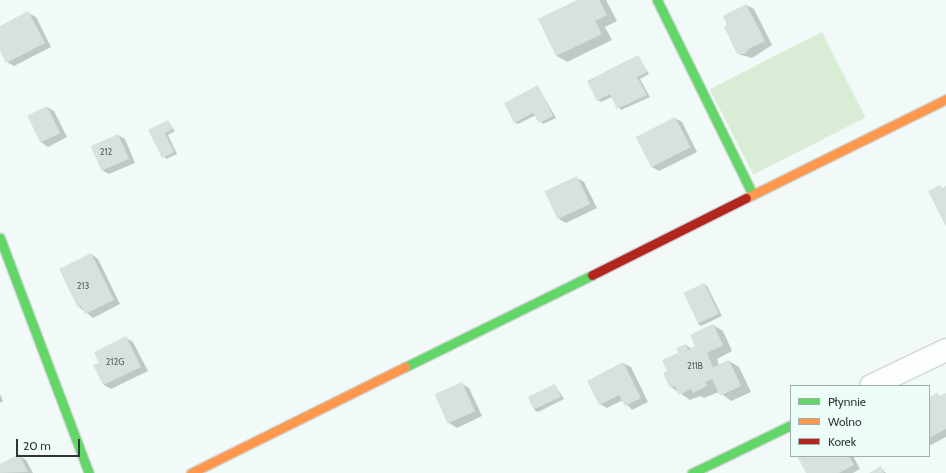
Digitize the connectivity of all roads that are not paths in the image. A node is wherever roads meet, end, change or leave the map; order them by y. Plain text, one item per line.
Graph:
1 (657, 0) edge
2 (946, 99) edge
3 (754, 195) junction
4 (0, 238) edge
5 (946, 350) edge
6 (873, 385) edge
7 (790, 425) edge
8 (89, 473) edge
9 (191, 473) edge
10 (692, 473) edge

1 - 3 street
2 - 3 street
3 - 9 street
4 - 8 street
5 - 6 street
7 - 10 street

